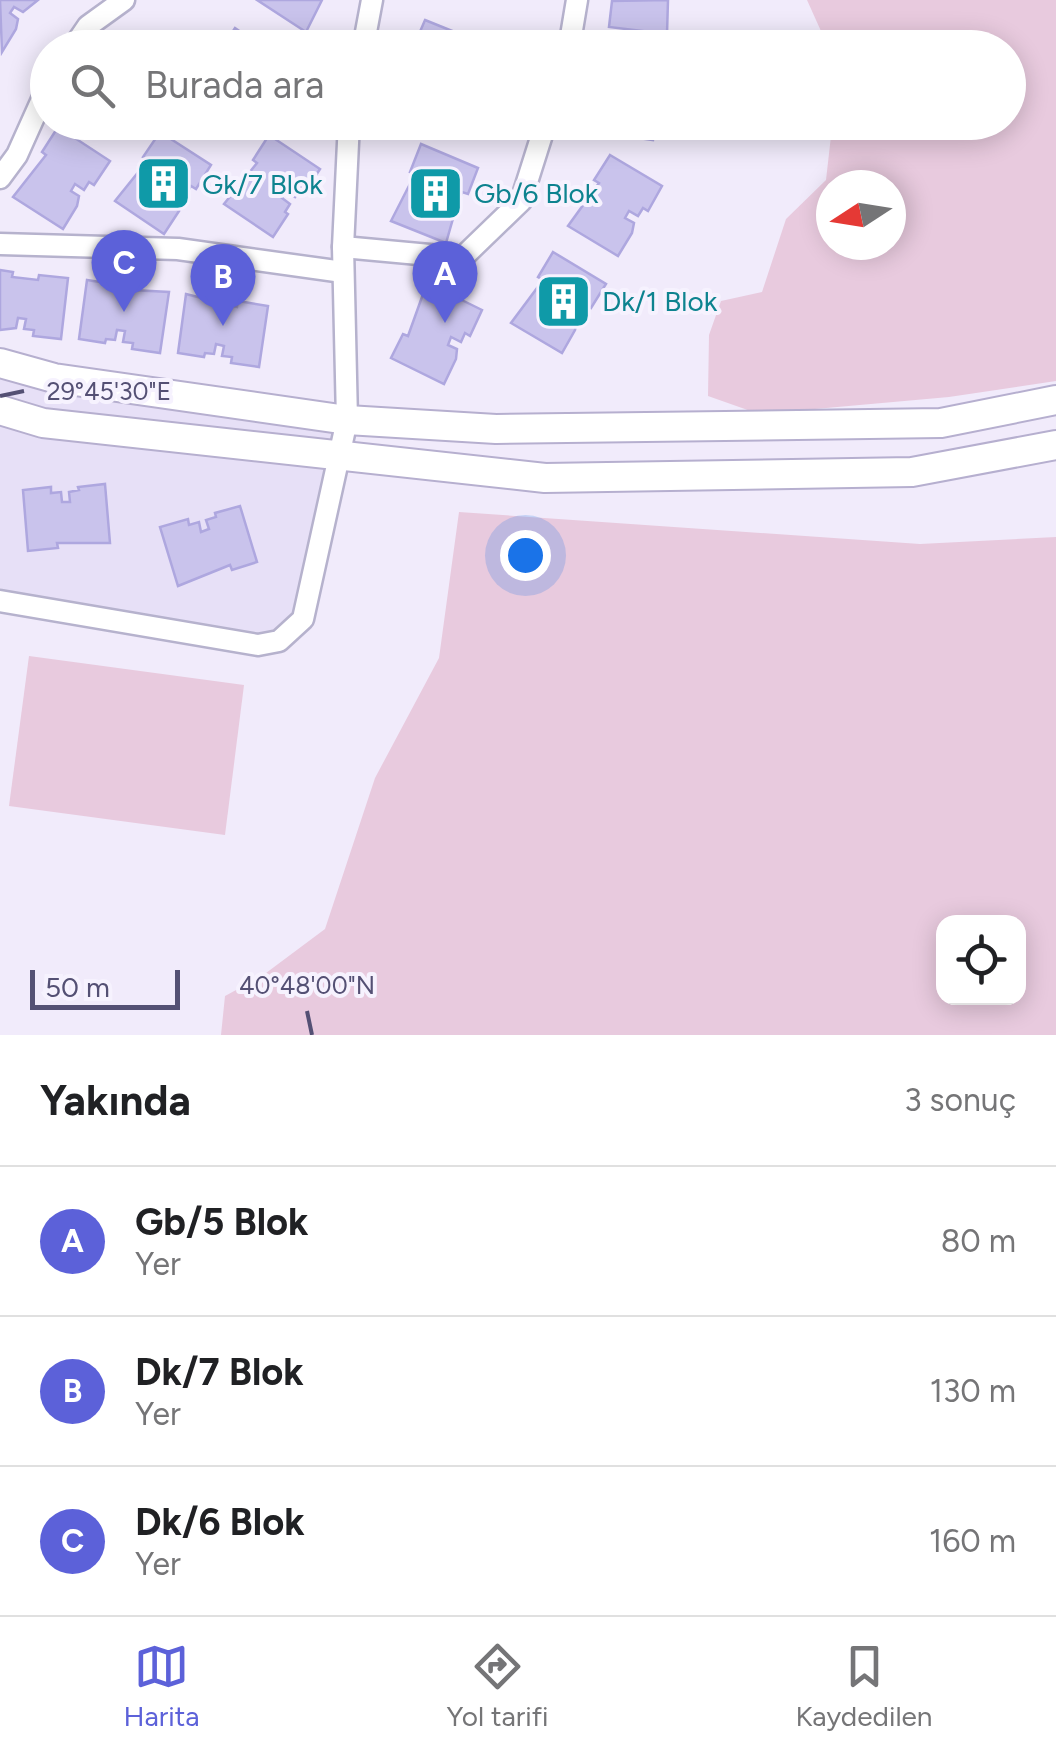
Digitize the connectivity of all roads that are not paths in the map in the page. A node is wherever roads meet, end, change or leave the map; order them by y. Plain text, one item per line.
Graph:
1 (124, 0) edge
2 (372, 0) edge
3 (577, 0) edge
4 (85, 30) edge
5 (366, 30) edge
6 (572, 30) edge
7 (30, 125) edge
8 (348, 140) edge
9 (540, 140) edge
10 (0, 178) edge
11 (0, 244) edge
12 (342, 247) junction
13 (343, 272) junction
14 (0, 363) edge
15 (1056, 400) edge
16 (0, 410) edge
17 (347, 420) junction
18 (1056, 445) edge
19 (342, 456) junction
20 (0, 601) edge

1 - 4 street
2 - 5 street
3 - 6 street
7 - 10 street
8 - 12 street
9 - 12 street
11 - 13 street
12 - 13 street
13 - 17 street
14 - 17 street
15 - 17 street
16 - 19 street
17 - 19 street
18 - 19 street
19 - 20 street

